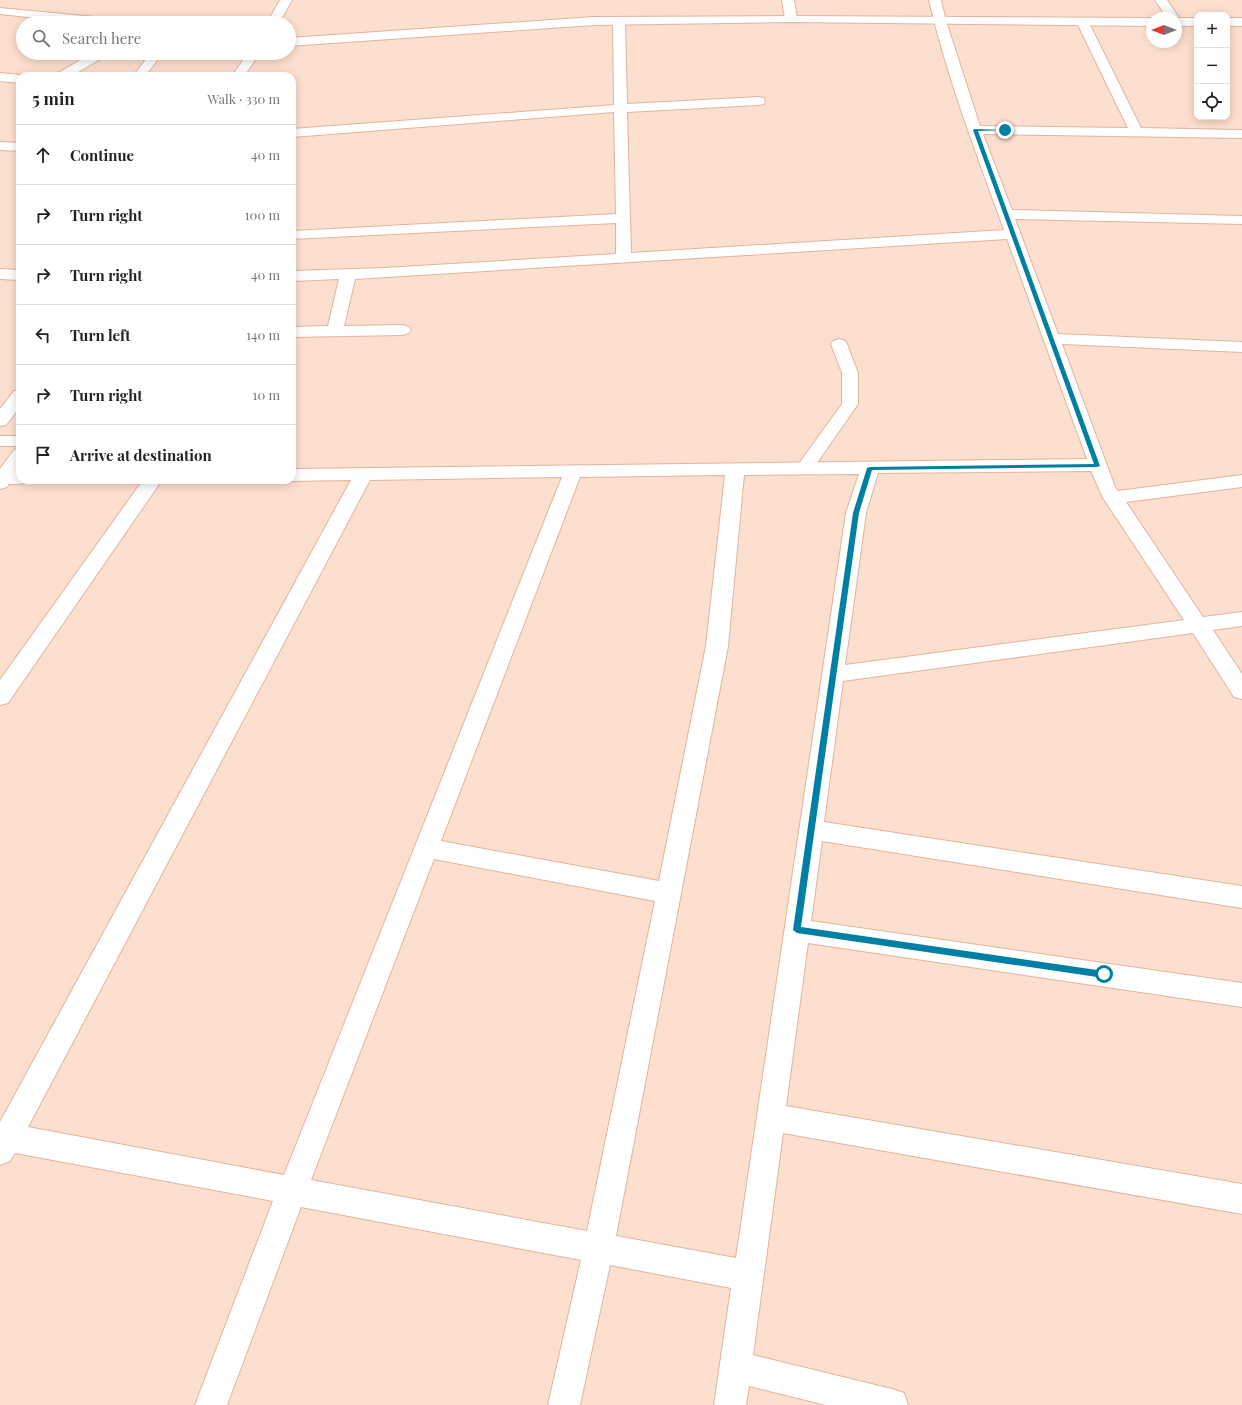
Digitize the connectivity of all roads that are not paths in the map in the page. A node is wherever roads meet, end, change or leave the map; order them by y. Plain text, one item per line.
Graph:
1 (286, 0) edge
2 (788, 0) edge
3 (935, 0) edge
4 (1161, 0) edge
5 (0, 11) edge
6 (1169, 12) edge
7 (48, 16) edge
8 (277, 16) edge
9 (791, 19) junction
10 (619, 21) junction
11 (940, 21) junction
12 (1082, 21) junction
13 (1146, 22) edge
14 (1182, 22) edge
15 (1194, 22) edge
16 (1230, 22) edge
17 (1242, 22) edge
18 (296, 42) edge
19 (90, 60) edge
20 (152, 60) edge
21 (249, 60) edge
22 (69, 72) edge
23 (142, 72) edge
24 (241, 72) edge
25 (0, 77) edge
26 (16, 79) edge
27 (759, 101) dead end
28 (621, 108) junction
29 (975, 130) junction
30 (296, 133) edge
31 (1137, 133) junction
32 (1242, 134) edge
33 (0, 146) edge
34 (16, 147) edge
35 (1005, 214) junction
36 (623, 218) junction
37 (1242, 220) edge
38 (1013, 234) junction
39 (296, 235) edge
40 (624, 258) junction
41 (0, 274) edge
42 (348, 274) junction
43 (16, 275) edge
44 (296, 276) edge
45 (403, 330) dead end
46 (296, 332) edge
47 (335, 332) junction
48 (1051, 339) junction
49 (840, 344) dead end
50 (1242, 347) edge
51 (16, 400) edge
52 (0, 421) edge
53 (0, 441) edge
54 (16, 442) edge
55 (16, 461) edge
56 (1097, 466) junction
57 (870, 468) junction
58 (804, 469) junction
59 (735, 470) junction
60 (573, 472) junction
61 (364, 474) junction
62 (296, 475) edge
63 (6, 479) edge
64 (1242, 481) edge
65 (150, 484) edge
66 (1112, 498) junction
67 (1242, 619) edge
68 (1197, 624) junction
69 (833, 675) junction
70 (1242, 691) edge
71 (0, 697) edge
72 (812, 830) junction
73 (426, 848) junction
74 (668, 893) junction
75 (1242, 898) edge
76 (797, 930) junction
77 (1242, 994) edge
78 (771, 1117) junction
79 (2, 1142) edge
80 (292, 1191) junction
81 (1242, 1198) edge
82 (599, 1248) junction
83 (749, 1276) junction
84 (736, 1367) junction
85 (211, 1405) edge
86 (564, 1405) edge
87 (730, 1405) edge
88 (892, 1405) edge

1 - 8 street
2 - 9 street
3 - 11 street
4 - 6 street
5 - 7 street
9 - 10 street
9 - 11 street
10 - 18 street
10 - 28 street
11 - 12 street
11 - 29 street
12 - 13 street
12 - 31 street
14 - 15 street
16 - 17 street
19 - 22 street
20 - 23 street
21 - 24 street
25 - 26 street
27 - 28 street
28 - 30 street
28 - 36 street
29 - 31 street
29 - 35 street
31 - 32 street
33 - 34 street
35 - 37 street
35 - 38 street
36 - 39 street
36 - 40 street
38 - 40 street
38 - 48 street
40 - 42 street
41 - 43 street
42 - 44 street
42 - 47 street
45 - 47 street
46 - 47 street
48 - 50 street
48 - 56 street
49 - 58 lane
51 - 52 street
53 - 54 street
55 - 63 street
56 - 57 street
56 - 66 street
57 - 58 street
57 - 69 street
58 - 59 street
59 - 60 street
59 - 74 street
60 - 61 street
60 - 73 street
61 - 62 street
61 - 79 street
64 - 66 street
65 - 71 street
66 - 68 street
67 - 68 street
68 - 69 street
68 - 70 street
69 - 72 street
72 - 75 street
72 - 76 street
73 - 74 street
73 - 80 street
74 - 82 street
76 - 77 street
76 - 78 street
78 - 81 street
78 - 83 street
79 - 80 street
80 - 82 street
80 - 85 street
82 - 83 street
82 - 86 street
83 - 84 street
84 - 87 street
84 - 88 street

